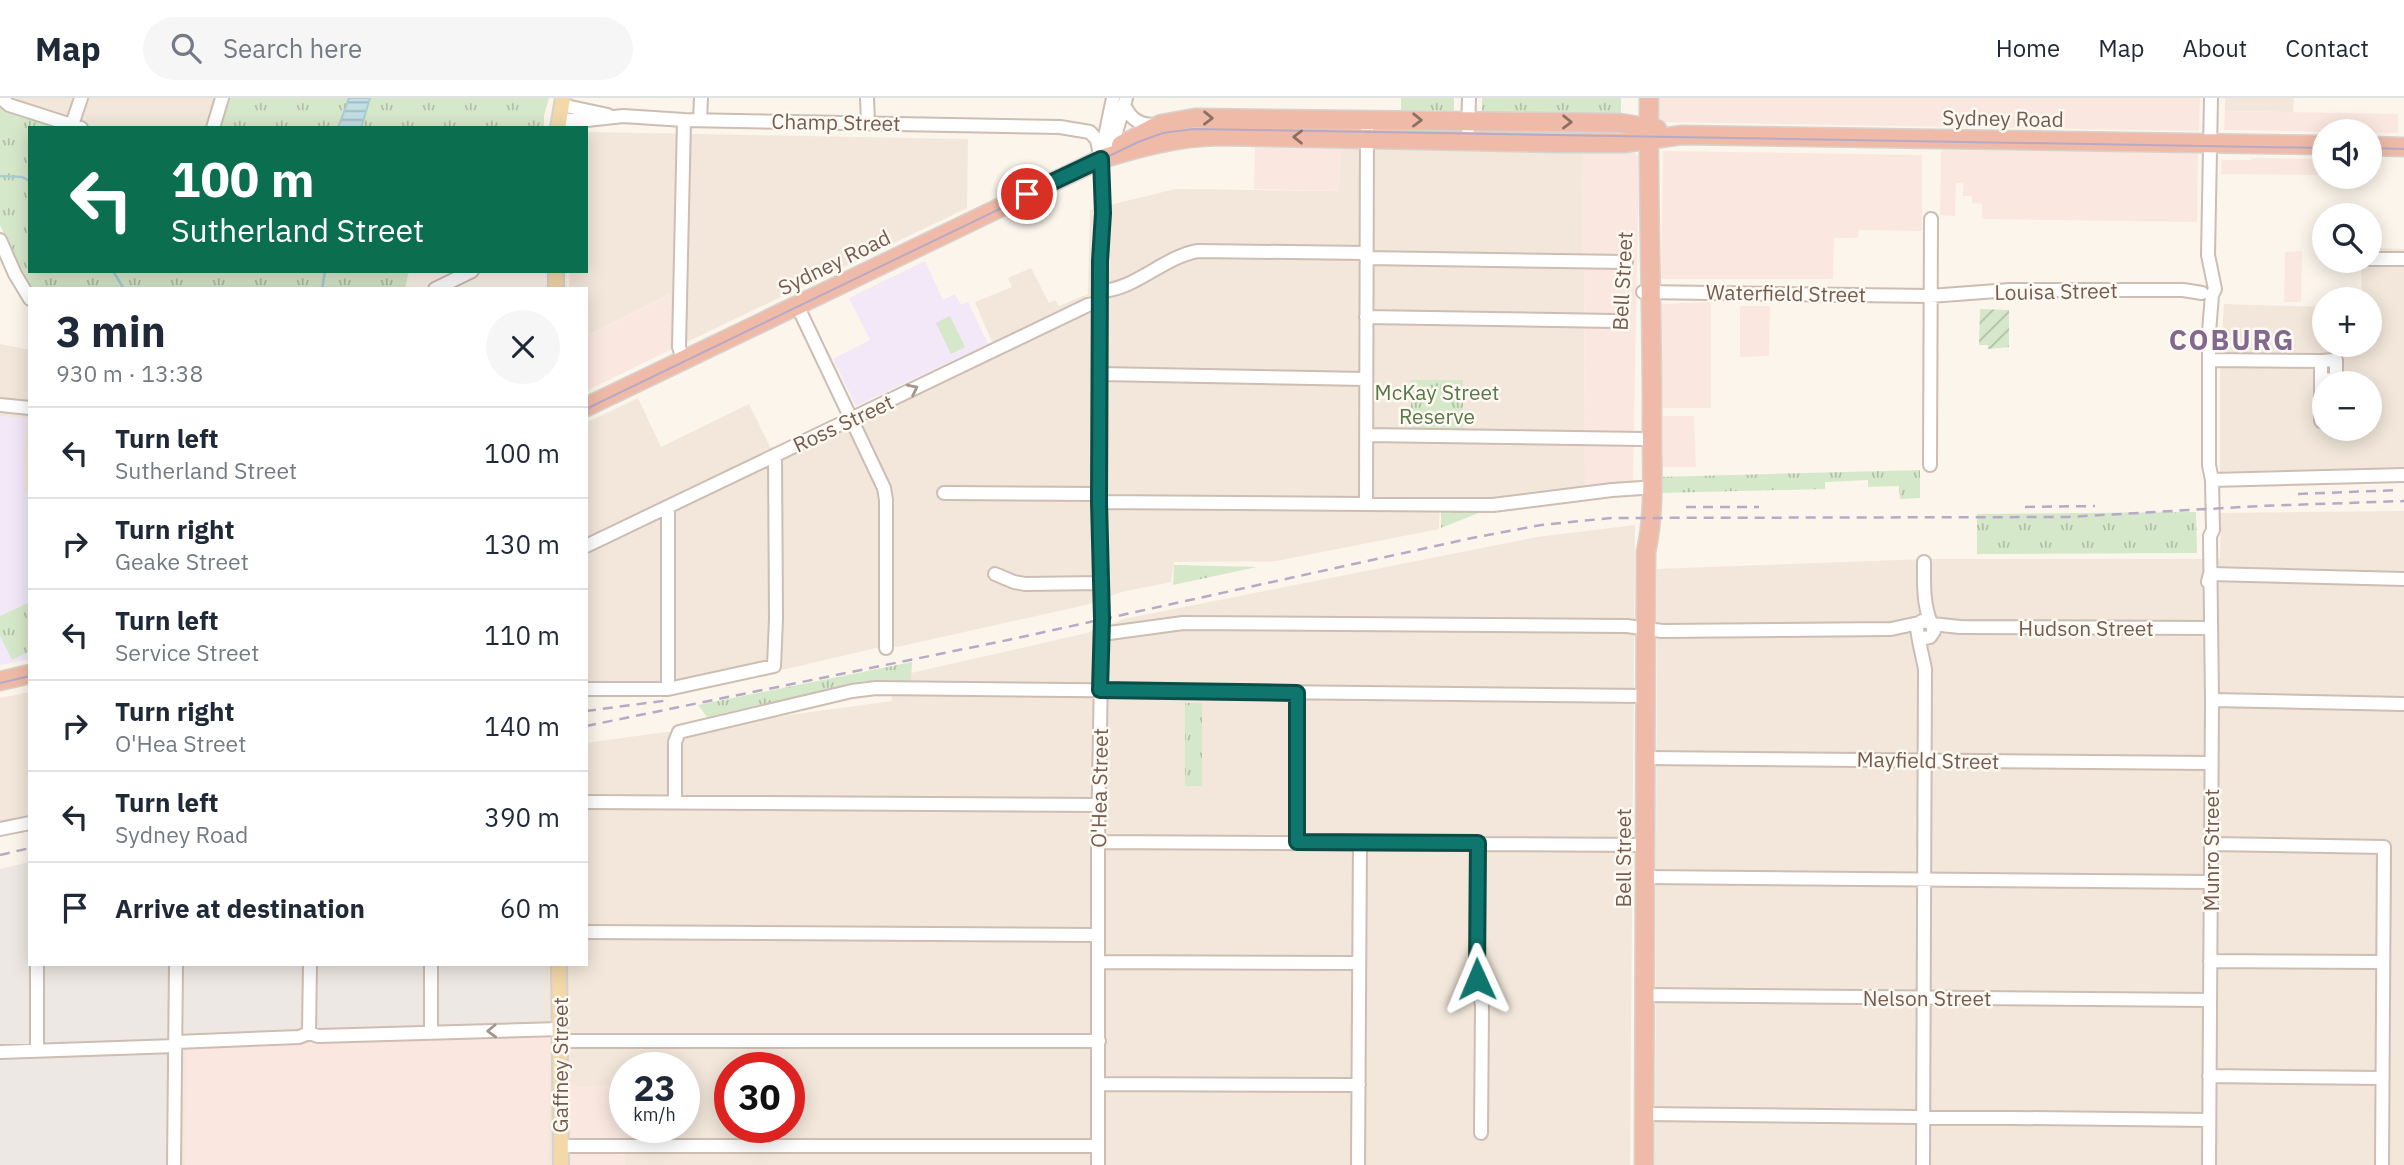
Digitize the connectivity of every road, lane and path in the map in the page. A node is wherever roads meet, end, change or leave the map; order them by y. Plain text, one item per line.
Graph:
1 (1, 98) edge
2 (81, 98) edge
3 (222, 98) edge
4 (580, 98) edge
5 (701, 98) edge
6 (867, 98) edge
7 (1469, 98) edge
8 (1637, 98) edge
9 (1649, 98) edge
10 (2211, 98) edge
11 (1121, 100) edge
12 (587, 110) junction
13 (561, 113) edge
14 (612, 116) junction
15 (1108, 117) junction
16 (684, 120) junction
17 (700, 120) junction
18 (1367, 120) junction
19 (1468, 121) junction
20 (868, 123) junction
21 (1161, 124) junction
22 (73, 126) edge
23 (76, 126) edge
24 (214, 126) edge
25 (1060, 127) junction
26 (1645, 133) junction
27 (1367, 139) junction
28 (1468, 140) junction
29 (2211, 144) junction
30 (2312, 145) edge
31 (2382, 146) edge
32 (2404, 147) edge
33 (1101, 159) junction
34 (1931, 219) dead end
35 (0, 240) edge
36 (1366, 255) junction
37 (2382, 258) edge
38 (2404, 259) edge
39 (1626, 262) dead end
40 (468, 273) edge
41 (439, 287) edge
42 (2206, 289) junction
43 (1647, 292) junction
44 (28, 296) edge
45 (1930, 296) junction
46 (1100, 297) junction
47 (797, 305) junction
48 (1366, 317) junction
49 (1614, 321) dead end
50 (683, 360) junction
51 (2209, 360) junction
52 (2321, 371) edge
53 (1099, 374) junction
54 (1366, 379) junction
55 (0, 405) edge
56 (588, 406) edge
57 (28, 408) edge
58 (852, 420) junction
59 (1366, 435) junction
60 (1642, 439) junction
61 (775, 455) junction
62 (1930, 465) dead end
63 (2209, 465) junction
64 (2404, 475) edge
65 (2213, 480) junction
66 (1642, 488) junction
67 (944, 493) dead end
68 (1099, 498) junction
69 (1366, 504) junction
70 (668, 507) junction
71 (2210, 536) junction
72 (588, 545) edge
73 (1646, 552) junction
74 (1924, 562) dead end
75 (995, 574) dead end
76 (2210, 574) junction
77 (2404, 579) edge
78 (1100, 583) junction
79 (2166, 628) junction
80 (2211, 628) junction
81 (1646, 629) junction
82 (1926, 629) junction
83 (1102, 634) junction
84 (886, 648) dead end
85 (28, 674) edge
86 (0, 681) edge
87 (668, 689) junction
88 (588, 690) edge
89 (1100, 690) junction
90 (1297, 693) junction
91 (1646, 696) junction
92 (2212, 700) junction
93 (2404, 704) edge
94 (1646, 758) junction
95 (1924, 761) junction
96 (2211, 763) junction
97 (588, 802) edge
98 (675, 802) junction
99 (1098, 805) junction
100 (28, 823) edge
101 (0, 829) edge
102 (1098, 842) junction
103 (1297, 842) junction
104 (1360, 842) junction
105 (1478, 843) junction
106 (2211, 844) junction
107 (1645, 845) junction
108 (1646, 877) junction
109 (1924, 879) junction
110 (2210, 882) junction
111 (588, 932) edge
112 (1098, 935) junction
113 (2210, 961) junction
114 (1099, 962) junction
115 (2382, 962) junction
116 (1359, 963) junction
117 (37, 966) edge
118 (176, 966) edge
119 (310, 966) edge
120 (431, 966) edge
121 (559, 966) edge
122 (1645, 995) junction
123 (1923, 998) junction
124 (2210, 1000) junction
125 (431, 1032) junction
126 (309, 1033) junction
127 (560, 1035) junction
128 (1099, 1041) junction
129 (176, 1044) junction
130 (37, 1051) junction
131 (0, 1052) edge
132 (2209, 1076) junction
133 (2382, 1078) junction
134 (1098, 1084) junction
135 (1359, 1085) junction
136 (1644, 1114) junction
137 (1923, 1117) junction
138 (2209, 1119) junction
139 (1481, 1133) dead end
140 (561, 1146) junction
141 (1098, 1146) junction
142 (174, 1165) edge
143 (561, 1165) edge
144 (1098, 1165) edge
145 (1358, 1165) edge
146 (1644, 1165) edge
147 (1923, 1165) edge
148 (2209, 1165) edge
149 (2382, 1165) edge

1 - 22 street
2 - 23 street
3 - 24 street
4 - 12 street
5 - 17 street
6 - 20 street
7 - 19 street
8 - 26 highway, Bell Street
9 - 26 highway, Bell Street
10 - 29 street, Munro Street
11 - 15 street, O'Hea Street
11 - 21 street
11 - 33 street
12 - 13 street, Champ Street
12 - 14 street, Champ Street
13 - 14 street, Champ Street
14 - 16 street, Champ Street
15 - 25 street, Champ Street
15 - 33 street, O'Hea Street
16 - 17 street, Champ Street
16 - 50 street
17 - 20 street, Champ Street
18 -> 19 highway, Sydney Road
21 -> 18 highway, Sydney Road
18 - 27 street
19 -> 26 highway, Sydney Road
19 - 28 street
20 - 25 street, Champ Street
21 - 33 highway, Sydney Road
25 - 33 street, Champ Street
26 - 28 highway, Sydney Road
26 - 29 highway, Sydney Road
26 - 43 highway, Bell Street
27 - 28 highway, Sydney Road
27 -> 33 highway, Sydney Road
27 - 36 street
29 - 30 highway, Sydney Road
29 - 42 street, Munro Street
31 - 32 highway
33 - 46 street, O'Hea Street
33 - 47 highway, Sydney Road
34 - 45 street
35 - 44 street
36 - 39 street, Ross Street
36 - 46 street, Ross Street
36 - 48 street
37 - 38 street
40 - 41 street
42 - 45 street, Louisa Street
42 - 51 street, Munro Street
43 - 45 street, Waterfield Street
43 - 60 highway, Bell Street
43 - 73 highway, Bell Street
45 - 62 street
46 - 53 street, O'Hea Street
58 -> 46 street, Ross Street
47 - 50 highway, Sydney Road
47 - 58 street
48 - 49 street
48 - 54 street
50 - 56 highway, Sydney Road
51 - 52 street
51 - 63 street, Munro Street
53 - 54 street
53 - 68 street, O'Hea Street
54 - 59 street
55 - 57 street
58 - 61 street, Ross Street
58 - 84 street
59 - 60 street
59 - 69 street
60 - 66 highway, Bell Street
61 - 70 street, Ross Street
61 - 87 street
63 - 65 street, Munro Street
63 - 71 street, Munro Street
64 - 65 street
65 - 71 street, Munro Street
66 - 69 street
66 - 73 highway, Bell Street
67 - 68 street
68 - 69 street
68 - 78 street, O'Hea Street
70 - 72 street, Ross Street
70 - 87 street
71 - 76 street, Munro Street
73 - 81 highway, Bell Street
74 - 82 street
75 - 78 street
76 - 77 street
76 - 79 street
76 - 80 street, Munro Street
78 - 83 street, O'Hea Street
79 - 80 street, Hudson Street
79 - 82 street, Hudson Street
80 - 92 street, Munro Street
81 - 82 street, Hudson Street
81 - 83 street, Hudson Street
81 - 91 highway, Bell Street
82 - 95 street
83 - 89 street, O'Hea Street
85 - 86 highway
87 - 88 street
89 - 90 street
89 - 98 street
89 - 99 street, O'Hea Street
90 - 91 street
90 - 103 street
91 - 94 highway, Bell Street
92 - 93 street
92 - 96 street, Munro Street
94 - 95 street, Mayfield Street
94 - 107 highway, Bell Street
95 - 96 street, Mayfield Street
95 - 109 street
96 - 106 street, Munro Street
97 - 98 street
98 - 99 street
99 - 102 street, O'Hea Street
100 - 101 street
102 - 103 street
102 - 112 street, O'Hea Street
103 - 104 street
104 - 105 street
104 - 116 street
105 - 107 street
105 - 139 street
106 - 110 street, Munro Street
106 - 115 street
107 - 108 highway, Bell Street
108 - 109 street
108 - 122 highway, Bell Street
109 - 110 street
109 - 123 street
110 - 113 street, Munro Street
111 - 112 street
112 - 114 street, O'Hea Street
113 - 115 street
113 - 124 street, Munro Street
114 - 116 street
114 - 128 street, O'Hea Street
115 - 133 street
116 - 135 street
117 - 130 street
118 - 129 street
119 - 126 street
120 - 125 street
121 - 127 main road, Gaffney Street
122 - 123 street, Nelson Street
122 - 136 highway, Bell Street
123 - 124 street, Nelson Street
123 - 137 street
124 - 132 street, Munro Street
125 - 126 street
127 -> 125 street
126 - 129 street
127 - 128 street
127 - 140 main road, Gaffney Street
128 - 134 street, O'Hea Street
129 - 130 street
129 - 142 street
130 - 131 street
132 - 133 street
132 - 138 street, Munro Street
133 - 149 street
134 - 135 street
134 - 141 street, O'Hea Street
135 - 145 street
136 - 137 street
136 - 146 highway, Bell Street
137 - 138 street
137 - 147 street
138 - 148 street, Munro Street
140 - 141 street
140 - 143 main road, Gaffney Street
141 - 144 street, O'Hea Street

